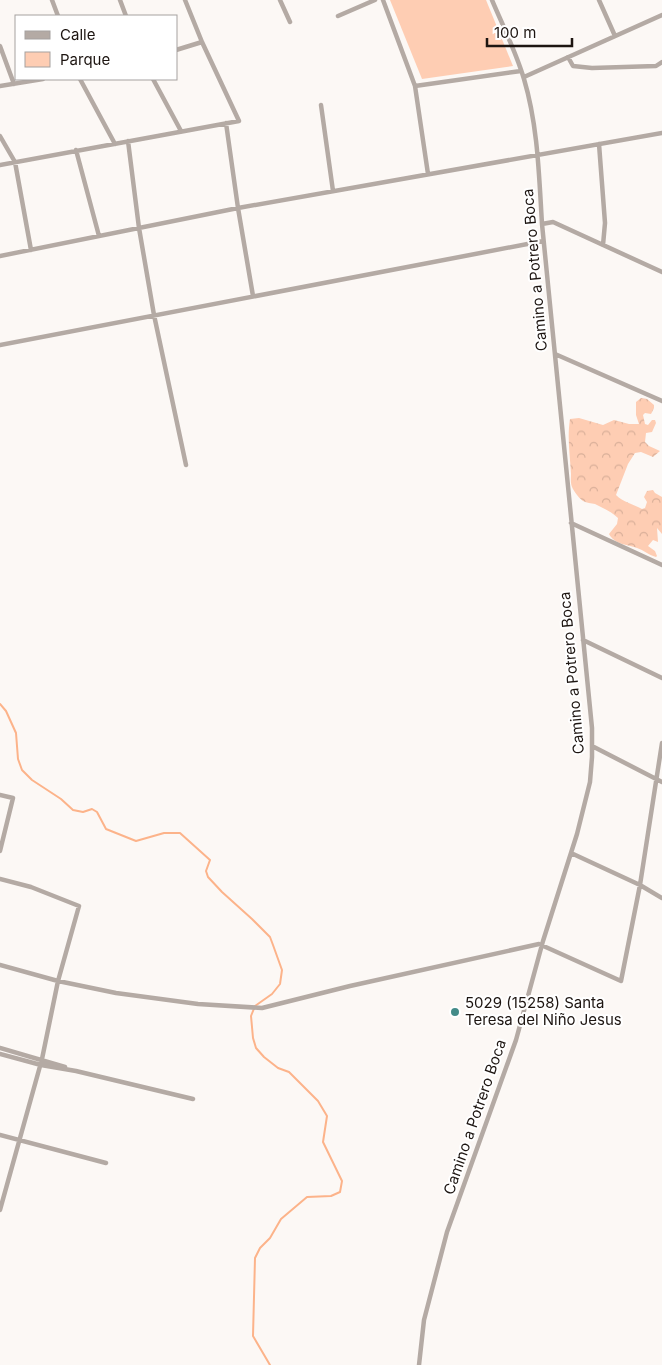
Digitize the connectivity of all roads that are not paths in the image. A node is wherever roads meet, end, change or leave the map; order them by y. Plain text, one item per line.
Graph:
1 (52, 0) edge
2 (120, 0) edge
3 (185, 0) edge
4 (280, 0) edge
5 (375, 0) edge
6 (383, 0) edge
7 (492, 0) edge
8 (600, 0) edge
9 (662, 14) edge
10 (58, 15) edge
11 (126, 15) edge
12 (338, 16) dead end
13 (290, 22) dead end
14 (615, 36) junction
15 (202, 42) junction
16 (0, 46) edge
17 (178, 49) edge
18 (568, 57) junction
19 (662, 62) edge
20 (521, 71) junction
21 (524, 77) junction
22 (37, 80) edge
23 (81, 80) edge
24 (154, 80) edge
25 (14, 84) junction
26 (0, 86) edge
27 (415, 86) junction
28 (321, 105) dead end
29 (226, 123) junction
30 (181, 131) junction
31 (662, 134) edge
32 (0, 136) edge
33 (128, 141) junction
34 (115, 144) junction
35 (599, 144) junction
36 (76, 150) junction
37 (538, 155) junction
38 (14, 162) junction
39 (0, 165) edge
40 (428, 174) junction
41 (333, 191) junction
42 (238, 208) junction
43 (542, 224) junction
44 (139, 228) junction
45 (99, 236) junction
46 (543, 242) junction
47 (603, 245) junction
48 (31, 250) junction
49 (0, 256) edge
50 (662, 272) edge
51 (253, 296) junction
52 (154, 314) junction
53 (0, 345) edge
54 (555, 354) junction
55 (662, 401) edge
56 (186, 465) dead end
57 (572, 523) junction
58 (662, 565) edge
59 (583, 640) junction
60 (662, 678) edge
61 (662, 743) edge
62 (592, 746) junction
63 (660, 780) edge
64 (0, 794) edge
65 (0, 851) edge
66 (571, 852) junction
67 (0, 879) edge
68 (640, 886) junction
69 (662, 898) edge
70 (542, 944) junction
71 (0, 965) edge
72 (58, 981) junction
73 (0, 1048) edge
74 (0, 1054) edge
75 (42, 1059) junction
76 (41, 1065) junction
77 (76, 1071) junction
78 (193, 1099) dead end
79 (0, 1136) edge
80 (20, 1140) junction
81 (106, 1163) dead end
82 (0, 1210) edge
83 (419, 1365) edge

1 - 10 street
2 - 11 street
3 - 15 street
4 - 13 street
5 - 12 street
6 - 27 street
7 - 20 street, Camino a Potrero Boca
8 - 14 street
9 - 14 street
14 - 18 street
15 - 17 street
15 - 29 street
16 - 25 street
18 - 19 street
18 - 21 street
20 - 21 street, Camino a Potrero Boca
20 - 27 street
21 - 37 street, Camino a Potrero Boca
22 - 25 street
23 - 34 street
24 - 30 street
25 - 26 street
27 - 40 street
28 - 41 street
29 - 30 street
29 - 42 street
30 - 33 street
31 - 35 street
32 - 38 street
33 - 34 street
33 - 44 street
34 - 36 street
35 - 37 street
35 - 47 street
36 - 38 street
36 - 45 street
37 - 40 street
37 - 43 street, Camino a Potrero Boca
38 - 39 street
38 - 48 street
40 - 41 street
41 - 42 street
42 - 44 street
42 - 51 street
43 - 46 street, Camino a Potrero Boca
43 - 47 street
44 - 45 street
44 - 52 street
45 - 48 street
46 - 51 street
46 - 54 street, Camino a Potrero Boca
47 - 50 street
48 - 49 street
51 - 52 street
52 - 53 street
52 - 56 street
54 - 55 street
54 - 57 street, Camino a Potrero Boca
57 - 58 street
57 - 59 street, Camino a Potrero Boca
59 - 60 street
59 - 62 street, Camino a Potrero Boca
61 - 63 street
62 - 63 street
62 - 66 street, Camino a Potrero Boca
63 - 68 street
64 - 65 street
66 - 68 street
66 - 70 street, Camino a Potrero Boca
67 - 72 street
68 - 69 street
68 - 70 street
70 - 72 street
70 - 83 street, Camino a Potrero Boca
71 - 72 street
72 - 75 street
73 - 75 street
74 - 76 street
75 - 76 street
75 - 77 street
76 - 77 street
76 - 80 street
77 - 78 street
79 - 80 street
80 - 81 street
80 - 82 street

